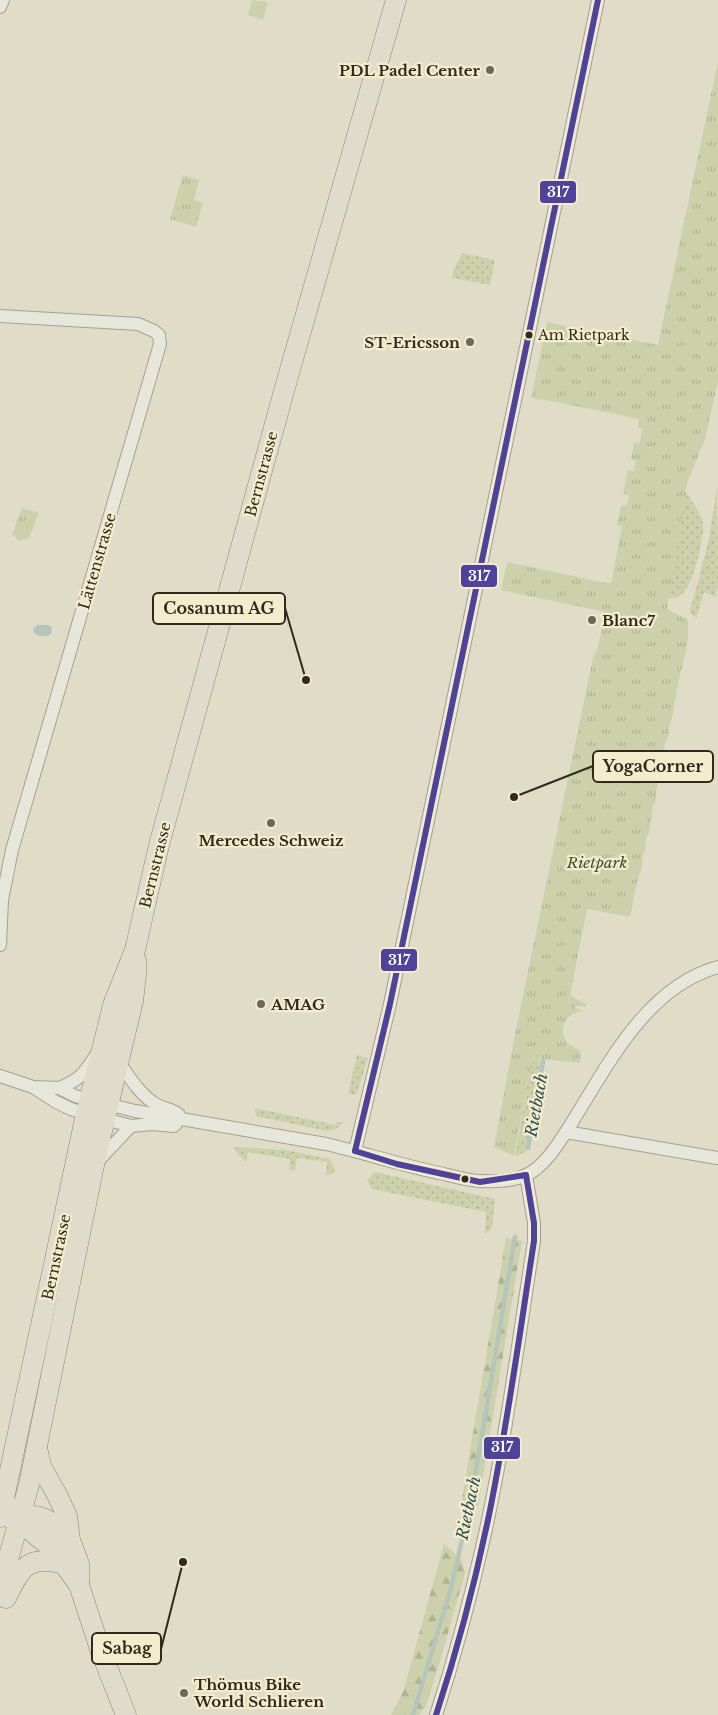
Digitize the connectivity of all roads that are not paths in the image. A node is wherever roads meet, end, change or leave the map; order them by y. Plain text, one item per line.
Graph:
1 (3, 0) edge
2 (396, 0) edge
3 (598, 0) edge
4 (0, 7) edge
5 (0, 316) edge
6 (0, 945) edge
7 (135, 950) junction
8 (718, 967) edge
9 (104, 1042) junction
10 (118, 1062) junction
11 (0, 1076) edge
12 (33, 1087) junction
13 (59, 1088) junction
14 (97, 1110) junction
15 (184, 1120) junction
16 (131, 1126) junction
17 (566, 1132) junction
18 (355, 1151) junction
19 (717, 1158) dead end
20 (94, 1165) junction
21 (526, 1175) junction
22 (36, 1446) junction
23 (9, 1481) junction
24 (0, 1516) edge
25 (20, 1516) junction
26 (0, 1525) edge
27 (70, 1540) junction
28 (64, 1564) junction
29 (79, 1584) junction
30 (0, 1588) edge
31 (0, 1602) edge
32 (126, 1715) edge
33 (436, 1715) edge

1 - 4 street
2 - 7 main road, Bernstrasse
3 - 18 street
5 - 6 street, Lättenstrasse
7 - 9 main road, Bernstrasse
7 - 10 main road, Bernstrasse
8 - 17 street
9 - 13 street
9 - 14 main road, Bernstrasse
10 - 14 main road, Bernstrasse
10 - 15 street
11 - 12 street
12 - 13 street
12 - 14 street
13 - 14 street
14 - 15 street
14 - 16 street
14 - 20 main road, Bernstrasse
14 - 23 main road, Bernstrasse
15 - 16 street
15 - 18 street
16 - 20 street
17 - 19 street
17 - 21 street
18 - 21 street
20 - 22 main road, Bernstrasse
21 - 33 street
22 - 25 main road, Bernstrasse
22 - 27 main road, Bernstrasse
23 - 24 main road, Bernstrasse
23 - 25 main road, Bernstrasse
25 - 26 main road
25 - 27 main road, Bernstrasse
25 - 28 main road, Bernstrasse
25 - 30 main road
27 - 29 main road, Bernstrasse
28 - 29 main road, Bernstrasse
28 - 31 main road
29 - 32 main road, Bernstrasse

